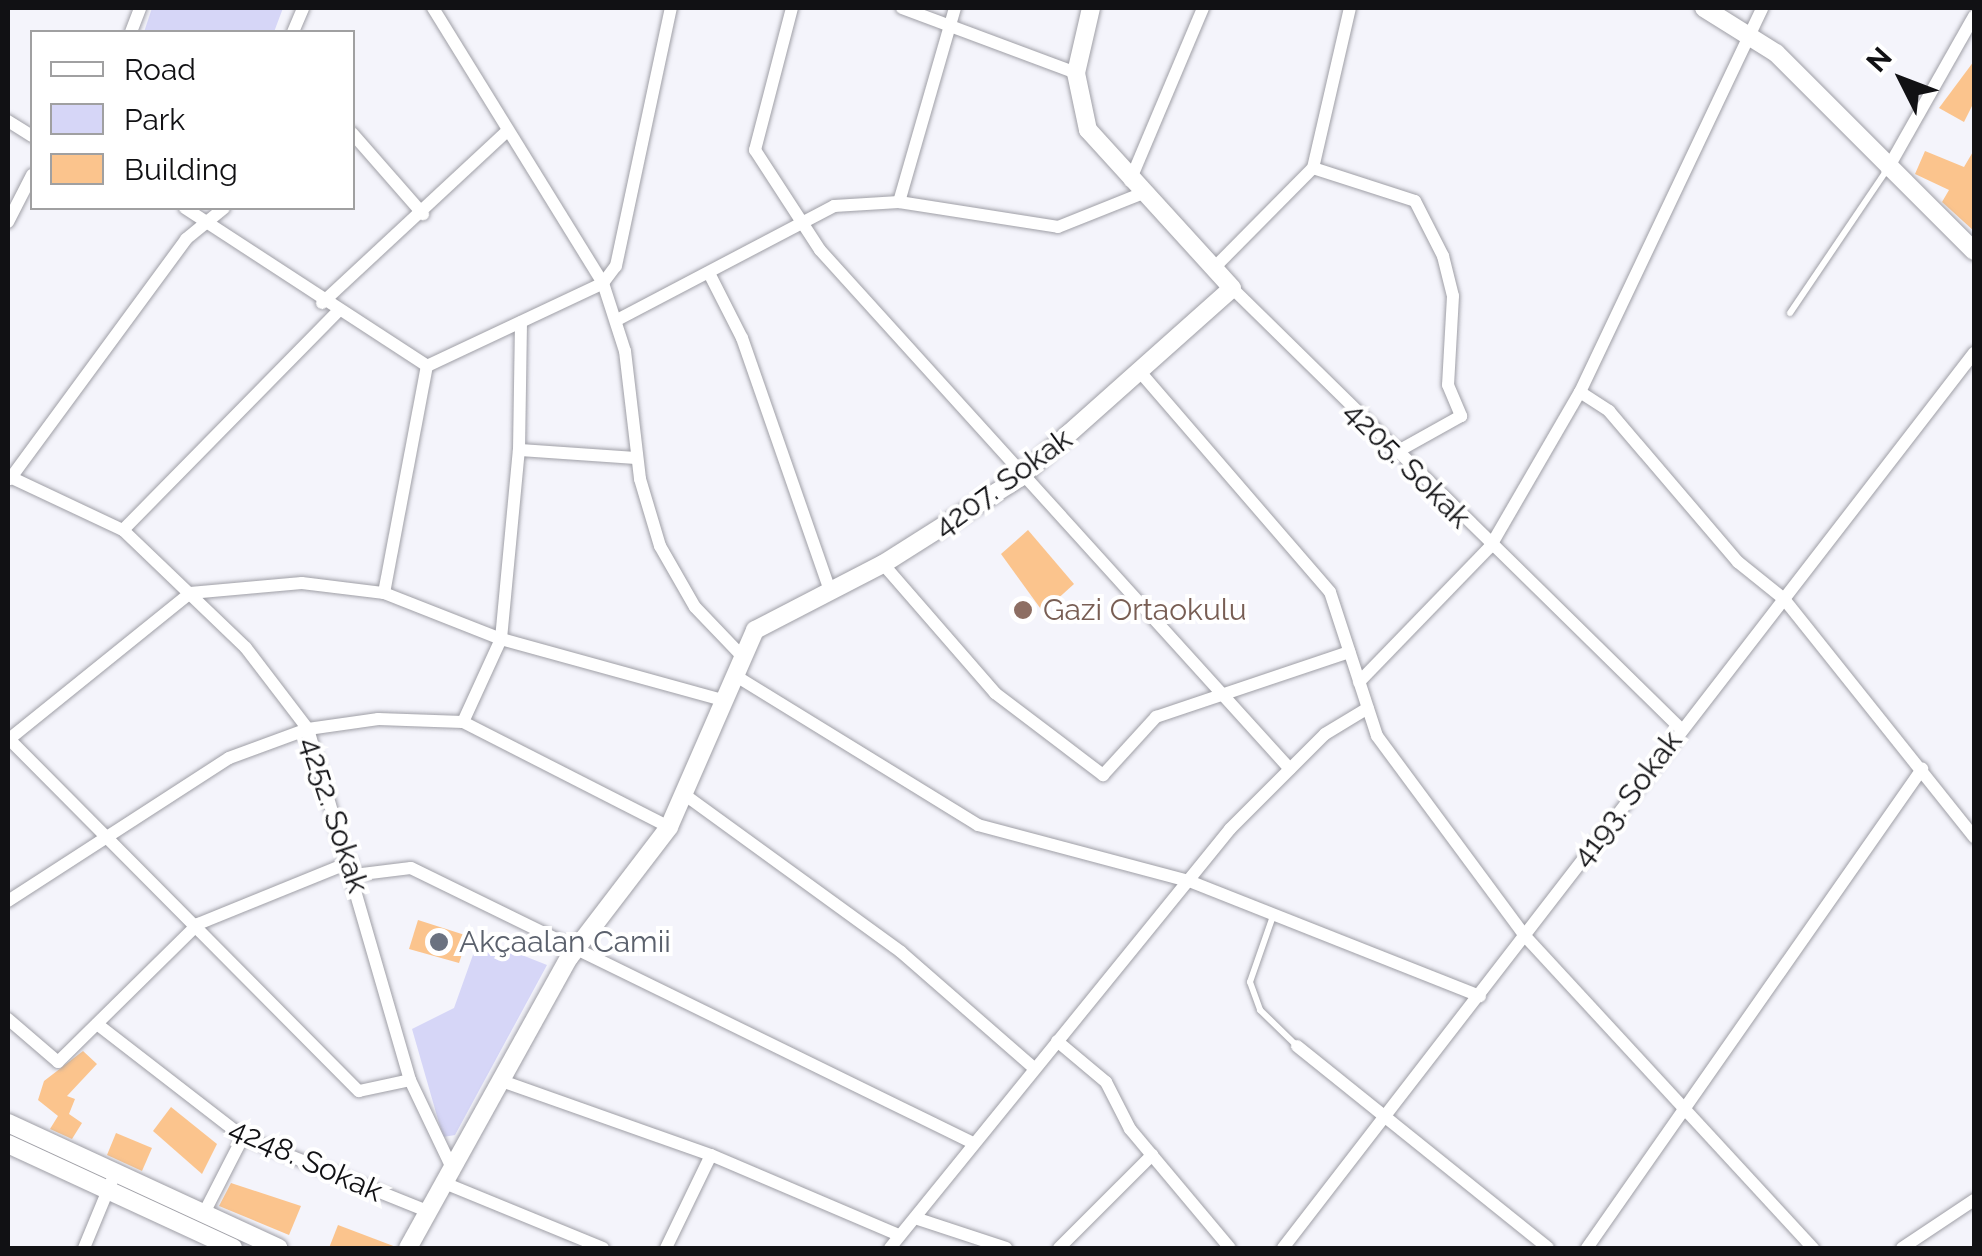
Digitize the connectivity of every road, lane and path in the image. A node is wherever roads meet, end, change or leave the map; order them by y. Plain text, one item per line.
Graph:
1 (433, 8) edge
2 (671, 8) edge
3 (792, 8) edge
4 (902, 8) edge
5 (955, 8) edge
6 (1090, 8) edge
7 (1203, 8) edge
8 (1350, 8) edge
9 (1704, 8) edge
10 (1762, 8) edge
11 (1974, 16) edge
12 (950, 24) junction
13 (1745, 31) junction
14 (1076, 72) junction
15 (8, 121) edge
16 (506, 132) junction
17 (30, 135) edge
18 (355, 136) edge
19 (1314, 168) junction
20 (1887, 170) junction
21 (30, 179) edge
22 (1136, 187) junction
23 (899, 202) junction
24 (188, 210) edge
25 (221, 210) edge
26 (423, 214) junction
27 (805, 221) junction
28 (8, 222) edge
29 (206, 222) junction
30 (1974, 251) edge
31 (1213, 269) junction
32 (709, 272) junction
33 (603, 283) junction
34 (1232, 288) junction
35 (322, 303) junction
36 (336, 312) junction
37 (1790, 313) dead end
38 (617, 320) junction
39 (521, 322) junction
40 (1974, 353) edge
41 (428, 366) junction
42 (1141, 374) junction
43 (1580, 392) junction
44 (520, 450) junction
45 (1393, 454) junction
46 (638, 458) junction
47 (9, 478) edge
48 (1019, 478) junction
49 (123, 530) junction
50 (1490, 547) junction
51 (883, 564) junction
52 (830, 590) junction
53 (190, 592) junction
54 (384, 593) junction
55 (1784, 600) junction
56 (501, 639) junction
57 (746, 648) junction
58 (1350, 652) junction
59 (736, 676) junction
60 (1359, 682) junction
61 (1217, 694) junction
62 (726, 702) junction
63 (1368, 708) junction
64 (464, 722) junction
65 (1680, 728) junction
66 (308, 729) junction
67 (8, 739) edge
68 (1290, 769) junction
69 (1922, 769) junction
70 (686, 795) junction
71 (668, 826) junction
72 (108, 830) junction
73 (1974, 837) edge
74 (353, 868) junction
75 (1189, 881) junction
76 (8, 900) edge
77 (1272, 916) junction
78 (198, 924) junction
79 (1525, 936) junction
80 (574, 952) junction
81 (1480, 996) junction
82 (8, 1020) edge
83 (97, 1024) junction
84 (1057, 1041) junction
85 (1298, 1046) joint
86 (1034, 1068) junction
87 (410, 1080) junction
88 (499, 1080) junction
89 (1682, 1104) junction
90 (1384, 1120) junction
91 (8, 1123) edge
92 (243, 1137) junction
93 (973, 1143) junction
94 (8, 1144) edge
95 (711, 1155) junction
96 (1152, 1155) junction
97 (115, 1173) junction
98 (447, 1174) junction
99 (106, 1193) junction
100 (1974, 1200) edge
101 (427, 1211) junction
102 (203, 1215) junction
103 (915, 1218) junction
104 (899, 1235) junction
105 (84, 1248) edge
106 (233, 1248) edge
107 (279, 1248) edge
108 (408, 1248) edge
109 (603, 1248) edge
110 (666, 1248) edge
111 (890, 1248) edge
112 (1006, 1248) edge
113 (1059, 1248) edge
114 (1230, 1248) edge
115 (1283, 1248) edge
116 (1548, 1248) edge
117 (1588, 1248) edge
118 (1813, 1248) edge
119 (1902, 1248) edge

1 - 16 street
2 - 33 street
3 - 27 street
4 - 12 street
5 - 12 street
6 - 14 street
7 - 22 street
8 - 19 street
9 - 13 street
10 - 13 street
11 - 20 street
12 - 14 street
12 - 23 street
13 - 20 street
13 - 43 street
14 - 22 street, 4205. Sokak
15 - 17 street
16 - 26 street
16 - 33 street
18 - 26 street
19 - 31 street
19 - 45 street
20 - 30 street
20 - 37 lane
21 - 28 street
22 - 23 street
22 - 31 street, 4205. Sokak
23 - 27 street
24 - 29 street
25 - 29 street
26 - 35 street
27 - 32 street
27 - 48 street
29 - 35 street
29 - 47 street
31 - 34 street, 4205. Sokak
32 - 38 street
32 - 52 street
33 - 38 street
33 - 39 street
34 - 42 street, 4207. Sokak
34 - 45 street, 4205. Sokak
35 - 36 street
36 - 41 street
36 - 49 street
38 - 46 street
39 - 41 street
39 - 44 street
40 - 55 street, 4193. Sokak
41 - 54 street
42 - 48 street, 4207. Sokak
42 - 58 street
43 - 50 street
43 - 55 street
44 - 46 street
44 - 56 street
45 - 50 street, 4205. Sokak
46 - 57 street
47 - 49 street, 4252. Sokak
48 - 51 street, 4207. Sokak
48 - 61 street
49 - 53 street, 4252. Sokak
50 - 60 street
50 - 65 street, 4205. Sokak
51 - 52 street, 4207. Sokak
51 - 61 street
52 - 57 street, 4207. Sokak
53 - 54 street
53 - 66 street, 4252. Sokak
53 - 67 street
54 - 56 street
55 - 65 street, 4193. Sokak
55 - 69 street
56 - 62 street
56 - 64 street
57 - 59 street
58 - 60 street
58 - 61 street
59 - 62 street
59 - 75 street
60 - 63 street
61 - 68 street
62 - 70 street
63 - 68 street
63 - 79 street
64 - 66 street
64 - 71 street
65 - 79 street, 4193. Sokak
66 - 72 street
66 - 74 street, 4252. Sokak
67 - 72 street
68 - 75 street
69 - 73 street
69 - 89 street
70 - 71 street
70 - 86 street
71 - 80 street
72 - 76 street
72 - 78 street
74 - 78 street
74 - 80 street
74 - 87 street, 4252. Sokak
75 - 77 street
75 - 84 street
77 - 81 street
77 - 85 lane
78 - 83 street
78 - 87 street
79 - 81 street, 4193. Sokak
79 - 89 street
80 - 88 street
80 - 93 street
81 - 90 street, 4193. Sokak
82 - 83 street
83 - 92 street, 4248. Sokak
84 - 86 street
84 - 96 street
85 - 90 street
86 - 93 street
87 - 98 street, 4252. Sokak
88 - 95 street
88 - 98 street
89 - 117 street
89 - 118 street
90 - 115 street, 4193. Sokak
90 - 116 street
91 - 97 street
92 - 101 street, 4248. Sokak
92 - 102 street
93 - 103 street
94 - 99 street
95 - 104 street
95 - 110 street
96 - 113 street
96 - 114 street
97 - 99 street
97 - 102 street
98 - 101 street
98 - 109 street
99 - 105 street
99 - 106 street
100 - 119 street
101 - 108 street
102 - 107 street
103 - 104 street
103 - 112 street
104 - 111 street

